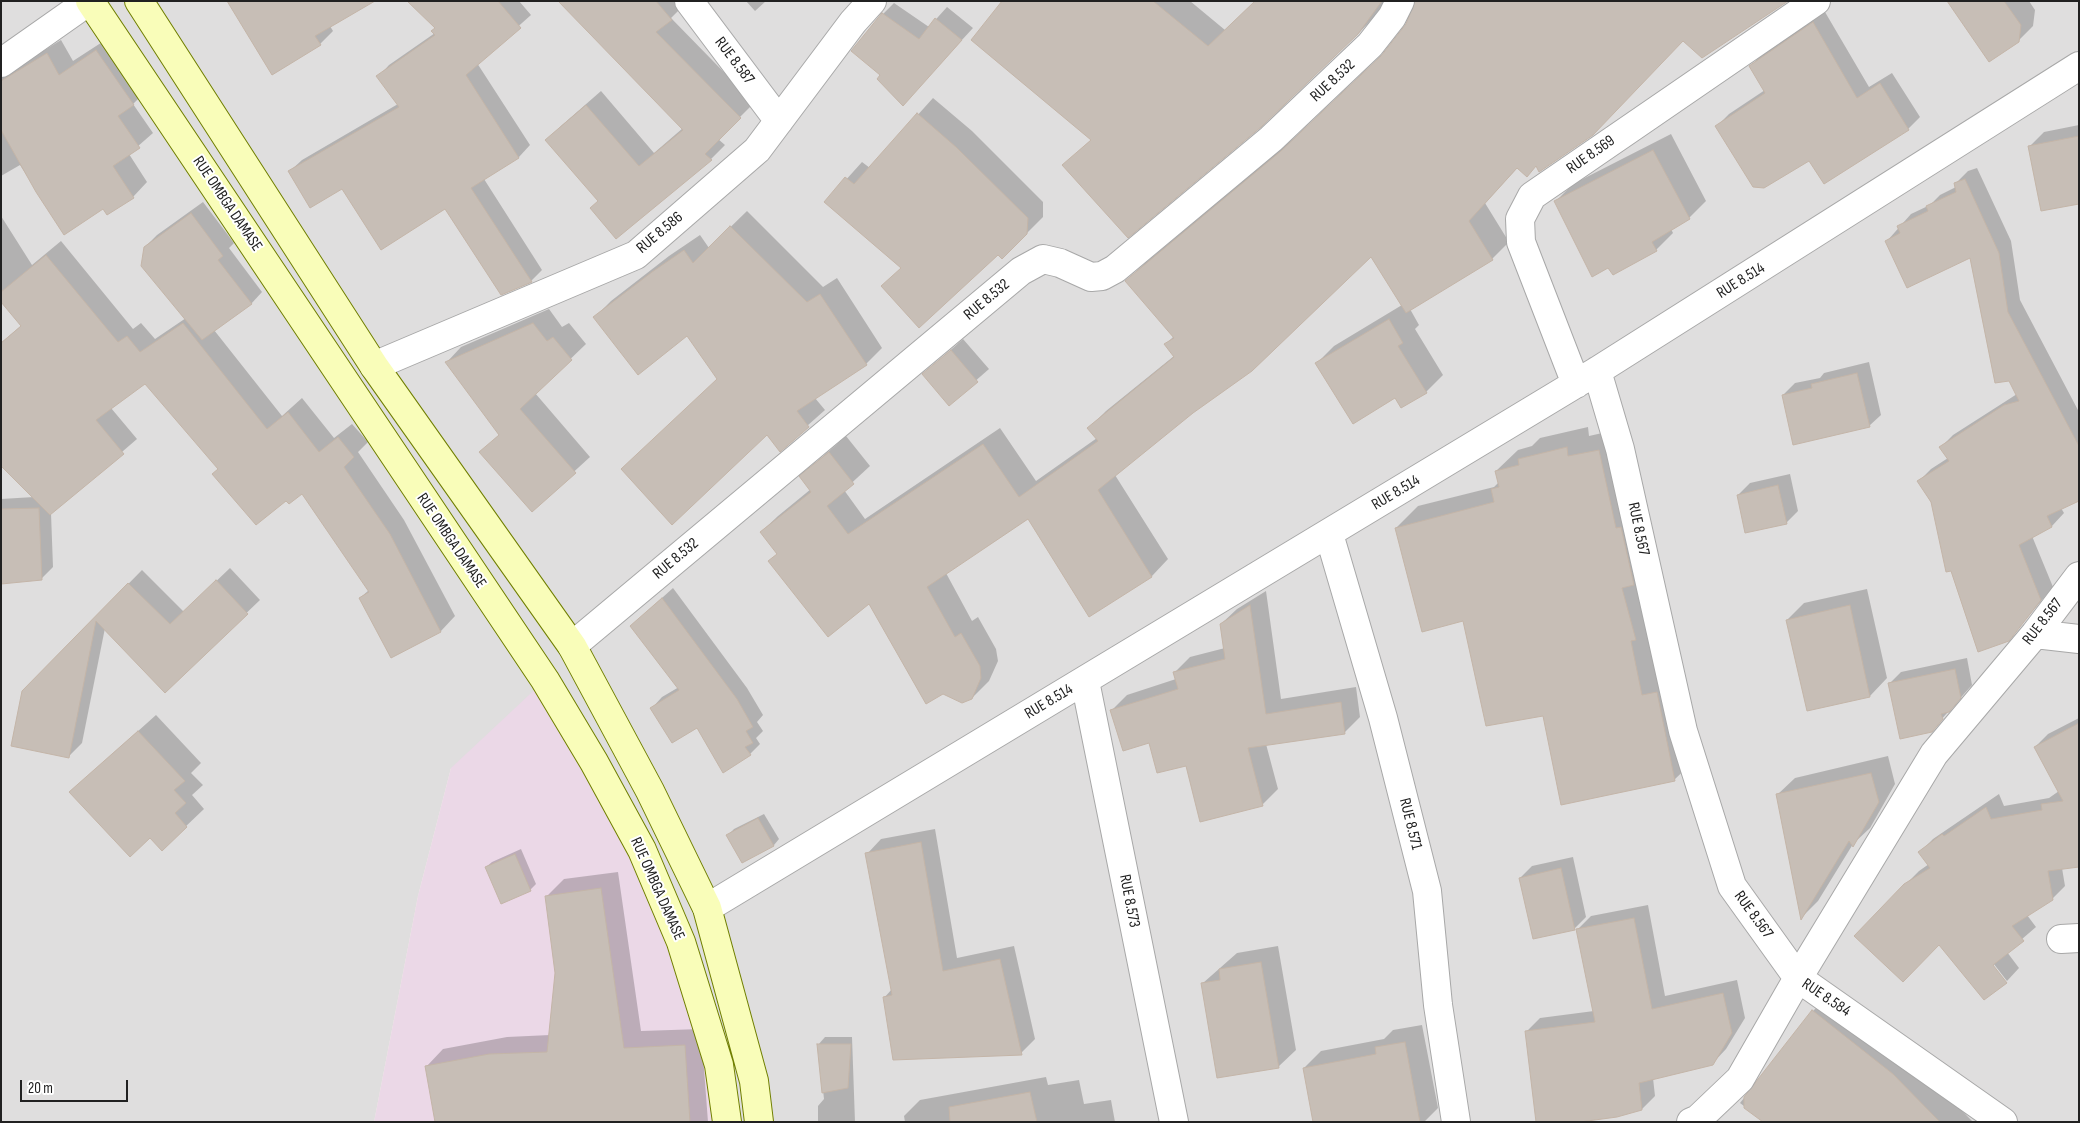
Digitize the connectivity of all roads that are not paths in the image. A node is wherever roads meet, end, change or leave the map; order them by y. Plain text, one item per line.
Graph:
1 (90, 1) edge
2 (139, 1) edge
3 (689, 1) edge
4 (872, 1) edge
5 (1400, 1) edge
6 (1816, 1) edge
7 (1, 63) edge
8 (2079, 66) edge
9 (779, 121) junction
10 (374, 366) junction
11 (1586, 378) junction
12 (1329, 534) junction
13 (2079, 576) edge
14 (2035, 634) junction
15 (2079, 639) edge
16 (572, 646) junction
17 (1085, 681) junction
18 (707, 908) junction
19 (1798, 978) junction
20 (727, 1122) edge
21 (759, 1122) edge
22 (1174, 1122) edge
23 (1456, 1122) edge
24 (1691, 1122) edge
25 (2003, 1122) edge

1 - 7 street
1 - 20 main road, RUE OMBGA DAMASE
2 - 10 main road
3 - 9 street, RUE 8.587
4 - 9 street, RUE 8.586
5 - 16 street, RUE 8.532
6 - 11 street, RUE 8.569
8 - 11 street, RUE 8.514
9 - 10 street, RUE 8.586
10 - 16 main road
11 - 12 street, RUE 8.514
11 - 19 street, RUE 8.567
12 - 17 street, RUE 8.514
12 - 23 street, RUE 8.571
13 - 14 street, RUE 8.567
14 - 15 street
14 - 19 street, RUE 8.567
16 - 18 main road
17 - 18 street, RUE 8.514
17 - 22 street, RUE 8.573
18 - 21 main road
19 - 24 street, RUE 8.584
19 - 25 street, RUE 8.584

